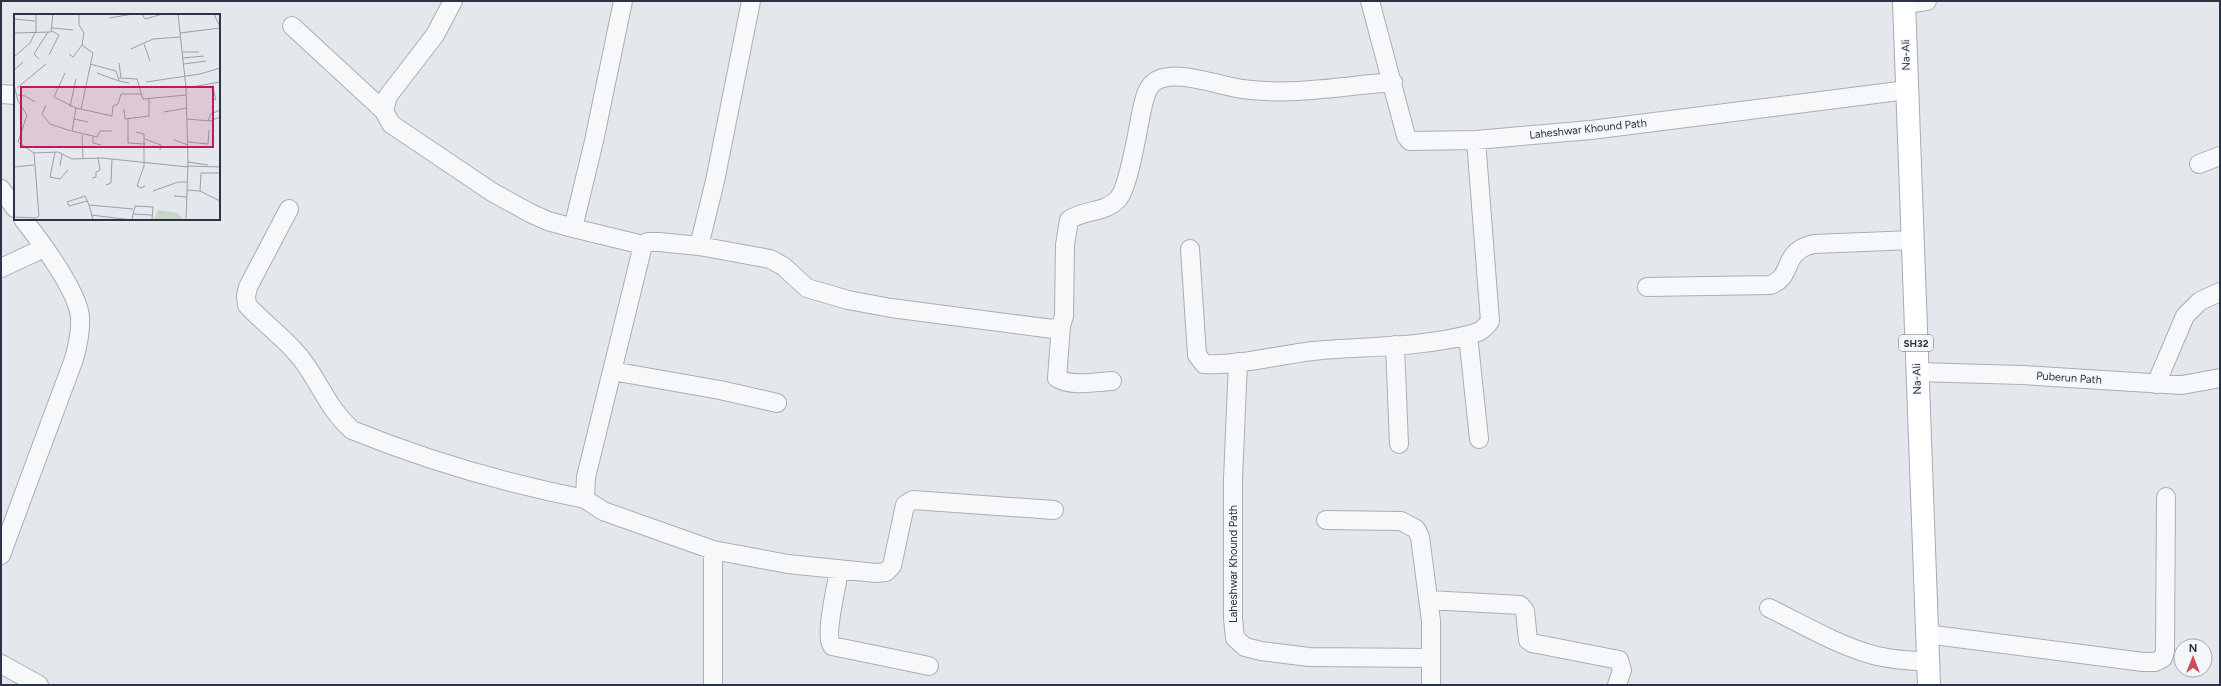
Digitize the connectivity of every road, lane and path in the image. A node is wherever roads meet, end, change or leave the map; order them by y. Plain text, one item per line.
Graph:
1 (453, 1) edge
2 (623, 1) edge
3 (751, 1) edge
4 (1370, 1) edge
5 (1928, 1) edge
6 (1905, 2) edge
7 (292, 26) dead end
8 (1393, 82) junction
9 (1907, 90) junction
10 (1, 94) edge
11 (14, 95) edge
12 (384, 111) junction
13 (1476, 140) junction
14 (2220, 156) edge
15 (2199, 164) dead end
16 (1, 189) edge
17 (14, 207) edge
18 (289, 209) dead end
19 (573, 228) junction
20 (34, 234) edge
21 (1913, 240) junction
22 (643, 245) junction
23 (699, 246) junction
24 (1190, 249) dead end
25 (1, 268) edge
26 (1647, 286) dead end
27 (2220, 292) edge
28 (1061, 326) junction
29 (1468, 335) junction
30 (1395, 345) junction
31 (1238, 362) junction
32 (612, 371) junction
33 (1917, 372) junction
34 (2220, 378) edge
35 (1112, 381) dead end
36 (2156, 384) junction
37 (777, 403) dead end
38 (1479, 439) dead end
39 (1399, 444) dead end
40 (2166, 497) dead end
41 (585, 499) junction
42 (1054, 510) dead end
43 (1326, 520) dead end
44 (713, 550) junction
45 (1, 555) edge
46 (839, 570) junction
47 (1429, 600) junction
48 (1769, 608) dead end
49 (1926, 634) junction
50 (1431, 658) junction
51 (1928, 662) junction
52 (1, 664) edge
53 (929, 666) dead end
54 (39, 685) edge
55 (712, 685) edge
56 (1431, 685) edge
57 (1617, 685) edge
58 (1929, 685) edge

1 - 12 street
2 - 19 street
3 - 23 street
4 - 8 street
5 - 6 street
6 - 9 main road, Na-Ali / SH32
7 - 12 street
8 - 13 street, Laheshwar Khound Path
8 - 28 street
9 - 13 street, Laheshwar Khound Path
9 - 21 main road, Na-Ali / SH32
10 - 11 street
12 - 19 street
13 - 29 street
14 - 15 street
16 - 17 street
18 - 41 street
19 - 22 street
20 - 25 street
20 - 45 street
21 - 26 street
21 - 33 main road, Na-Ali / SH32
22 - 23 street
22 - 32 street
23 - 28 street
24 - 31 street
27 - 36 street
28 - 35 street
29 - 30 street
29 - 38 street
30 - 31 street
30 - 39 street
31 - 50 street, Laheshwar Khound Path
32 - 37 street
32 - 41 street
33 - 36 street, Puberun Path
33 - 49 main road, Na-Ali / SH32
34 - 36 street, Puberun Path
40 - 49 street
41 - 44 street
42 - 46 street
43 - 47 street
44 - 46 street
44 - 55 street
46 - 53 street
47 - 50 street
47 - 57 street
48 - 51 street
49 - 51 main road, Na-Ali / SH32
50 - 56 street
51 - 58 main road, Na-Ali / SH32
52 - 54 street

